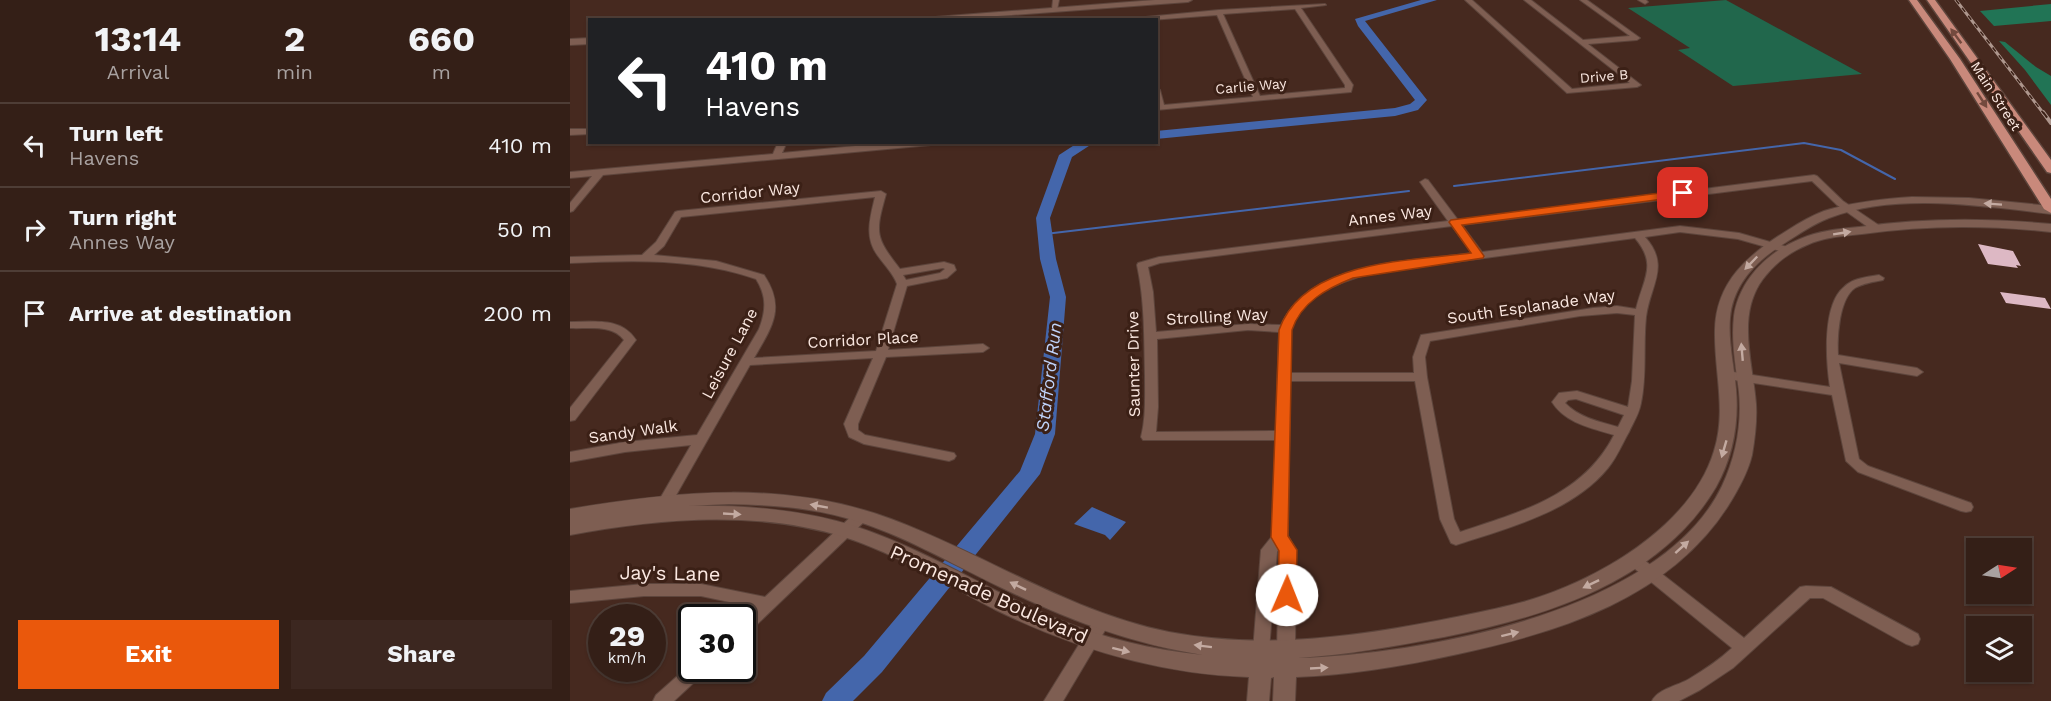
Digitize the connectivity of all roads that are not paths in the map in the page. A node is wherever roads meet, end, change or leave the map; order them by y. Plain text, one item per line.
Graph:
1 (1188, 0) edge
2 (1468, 0) edge
3 (1527, 0) edge
4 (1583, 0) edge
5 (1913, 0) edge
6 (1930, 0) edge
7 (1135, 2) edge
8 (1055, 5) edge
9 (1323, 5) dead end
10 (1297, 7) junction
11 (1219, 12) junction
12 (934, 18) edge
13 (1139, 18) edge
14 (1150, 18) edge
15 (588, 41) edge
16 (570, 42) edge
17 (1582, 42) junction
18 (1258, 99) junction
19 (1159, 108) edge
20 (588, 131) edge
21 (570, 132) edge
22 (782, 144) edge
23 (888, 144) edge
24 (776, 156) junction
25 (2051, 169) edge
26 (600, 172) junction
27 (570, 175) edge
28 (1425, 182) dead end
29 (1951, 202) junction
30 (570, 209) edge
31 (1847, 209) junction
32 (2051, 209) edge
33 (1455, 222) junction
34 (1972, 222) junction
35 (1876, 228) junction
36 (2051, 228) edge
37 (1637, 234) junction
38 (1780, 247) junction
39 (1479, 256) junction
40 (644, 259) junction
41 (570, 260) edge
42 (1142, 265) joint
43 (1879, 278) dead end
44 (1641, 314) junction
45 (570, 325) edge
46 (1285, 330) junction
47 (1150, 336) junction
48 (983, 348) dead end
49 (881, 354) junction
50 (1833, 358) junction
51 (745, 362) junction
52 (1917, 372) dead end
53 (1736, 376) junction
54 (1284, 377) junction
55 (1421, 377) junction
56 (1838, 392) junction
57 (1632, 413) junction
58 (570, 417) edge
59 (1621, 433) junction
60 (1282, 435) junction
61 (701, 438) junction
62 (949, 456) dead end
63 (570, 457) edge
64 (1966, 507) dead end
65 (662, 508) junction
66 (570, 516) edge
67 (861, 516) junction
68 (570, 528) edge
69 (846, 531) junction
70 (1280, 537) junction
71 (1634, 560) junction
72 (1651, 574) junction
73 (570, 597) edge
74 (768, 604) junction
75 (756, 615) edge
76 (1101, 622) junction
77 (1912, 639) dead end
78 (1090, 641) junction
79 (1743, 647) junction
80 (1261, 660) junction
81 (1286, 661) junction
82 (683, 682) edge
83 (662, 701) edge
84 (1053, 701) edge
85 (1258, 701) edge
86 (1284, 701) edge
87 (1661, 701) edge

1 - 7 street
2 - 17 street, Drive B
3 - 17 street, Drive B
4 - 17 street
5 -> 32 highway, Main Street
25 -> 6 highway, Main Street
7 - 8 street
7 - 13 street
8 - 12 street
9 - 10 street
10 - 11 street
10 - 18 street, Carlie Way
11 - 14 street
11 - 18 street
15 - 16 street
18 - 19 street, Carlie Way
20 - 21 street
22 - 24 street
23 - 24 street
24 - 26 street
26 - 27 street
26 - 30 street
28 - 33 street
29 - 31 street, Promenade Boulevard
32 -> 29 street, Promenade Boulevard
29 - 34 street
31 - 33 street, Annes Way
31 - 35 street, Annes Way
31 - 38 street, Promenade Boulevard
33 - 39 street
33 - 42 street, Annes Way
34 - 35 street, Promenade Boulevard
34 - 36 street, Promenade Boulevard
38 -> 35 street, Promenade Boulevard
37 - 38 street
37 - 39 street
37 - 44 street
38 - 53 street, Promenade Boulevard
39 - 46 street
40 - 41 street, Leisure Lane
40 - 49 street, Corridor Way
40 - 51 street, Leisure Lane
42 - 47 street, Saunter Drive
43 - 50 street
44 - 55 street, South Esplanade Way
44 - 57 street
45 - 58 street
46 - 47 street, Strolling Way
46 - 54 street
47 - 60 street, Saunter Drive
48 - 49 street, Corridor Place
49 - 51 street, Corridor Place
49 - 62 street
50 - 52 street
50 - 56 street
51 - 61 street, Leisure Lane
53 - 56 street
53 -> 71 street, Promenade Boulevard
72 -> 53 street, Promenade Boulevard
54 - 55 street
54 - 60 street
55 - 59 street
56 - 64 street
57 - 59 street
57 - 59 street
60 - 70 street
61 - 63 street, Sandy Walk
61 - 65 street, Leisure Lane
65 - 66 street, Promenade Boulevard
67 -> 65 street, Promenade Boulevard
65 - 68 street, Promenade Boulevard
65 -> 69 street, Promenade Boulevard
67 - 69 street
76 -> 67 street, Promenade Boulevard
69 - 74 street
69 - 78 street, Promenade Boulevard
70 - 80 street
70 - 81 street
71 - 72 street
71 -> 81 street, Promenade Boulevard
72 - 79 street
81 -> 72 street, Promenade Boulevard
73 - 74 street, Jay's Lane
74 - 75 street
76 - 78 street
80 -> 76 street, Promenade Boulevard
77 - 79 street
78 -> 80 street, Promenade Boulevard
78 - 84 street
79 - 87 street
80 - 81 street, Promenade Boulevard
80 - 85 street
81 - 86 street
82 - 83 street

